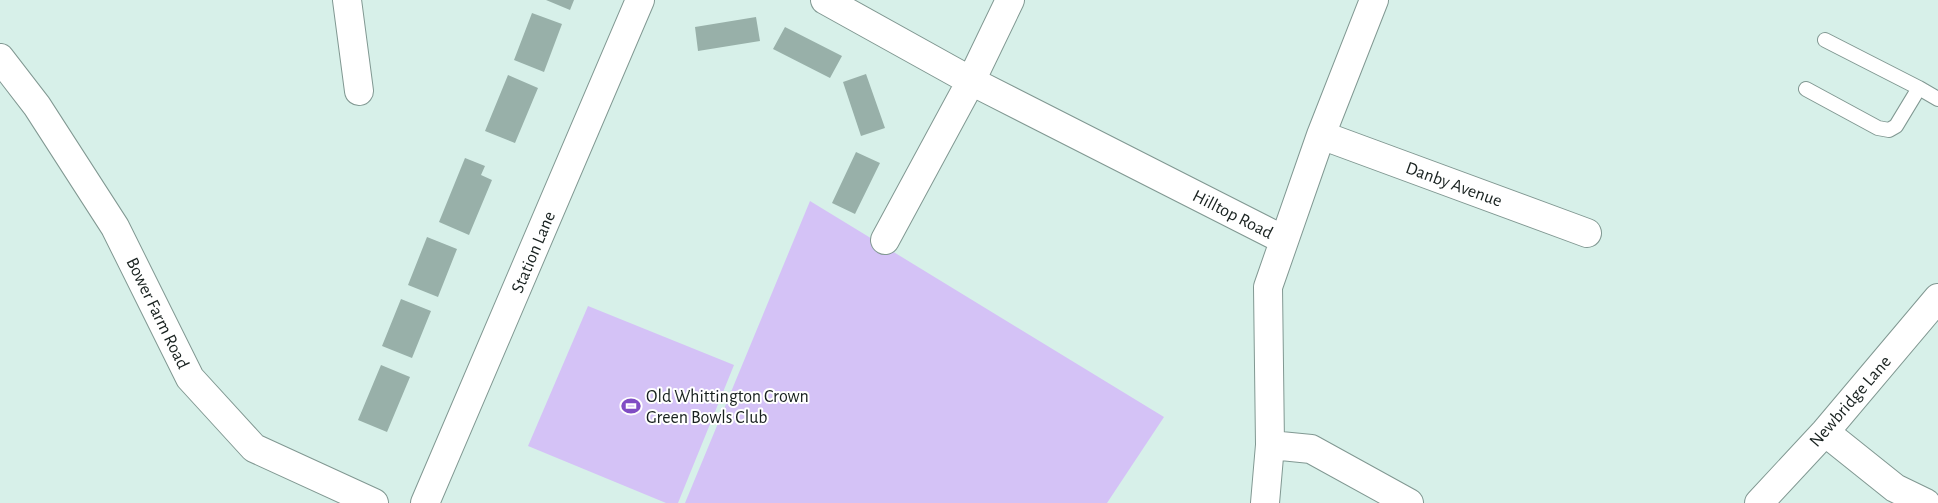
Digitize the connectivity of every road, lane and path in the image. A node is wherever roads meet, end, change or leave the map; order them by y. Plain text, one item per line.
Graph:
1 (348, 0) edge
2 (640, 0) edge
3 (825, 0) edge
4 (1010, 0) edge
5 (1374, 0) edge
6 (1825, 40) dead end
7 (0, 58) edge
8 (972, 81) junction
9 (1918, 88) junction
10 (1806, 89) dead end
11 (358, 91) dead end
12 (1938, 99) edge
13 (1321, 135) junction
14 (1587, 233) dead end
15 (885, 240) dead end
16 (1284, 240) junction
17 (1938, 298) edge
18 (1825, 432) junction
19 (1270, 445) junction
20 (374, 503) edge
21 (425, 503) edge
22 (1264, 503) edge
23 (1409, 503) edge
24 (1759, 503) edge
25 (1926, 503) edge

1 - 11 street
2 - 21 street, Station Lane
3 - 8 street, Hilltop Road
4 - 8 street
5 - 13 street
6 - 9 lane
7 - 20 street, Bower Farm Road
8 - 15 street
8 - 16 street, Hilltop Road
9 - 10 lane
9 - 12 lane
13 - 14 street, Danby Avenue
13 - 16 street
16 - 19 street, Hilltop Road
17 - 18 street, Newbridge Lane
18 - 24 street, Newbridge Lane
18 - 25 street
19 - 22 street, Hilltop Road
19 - 23 street

